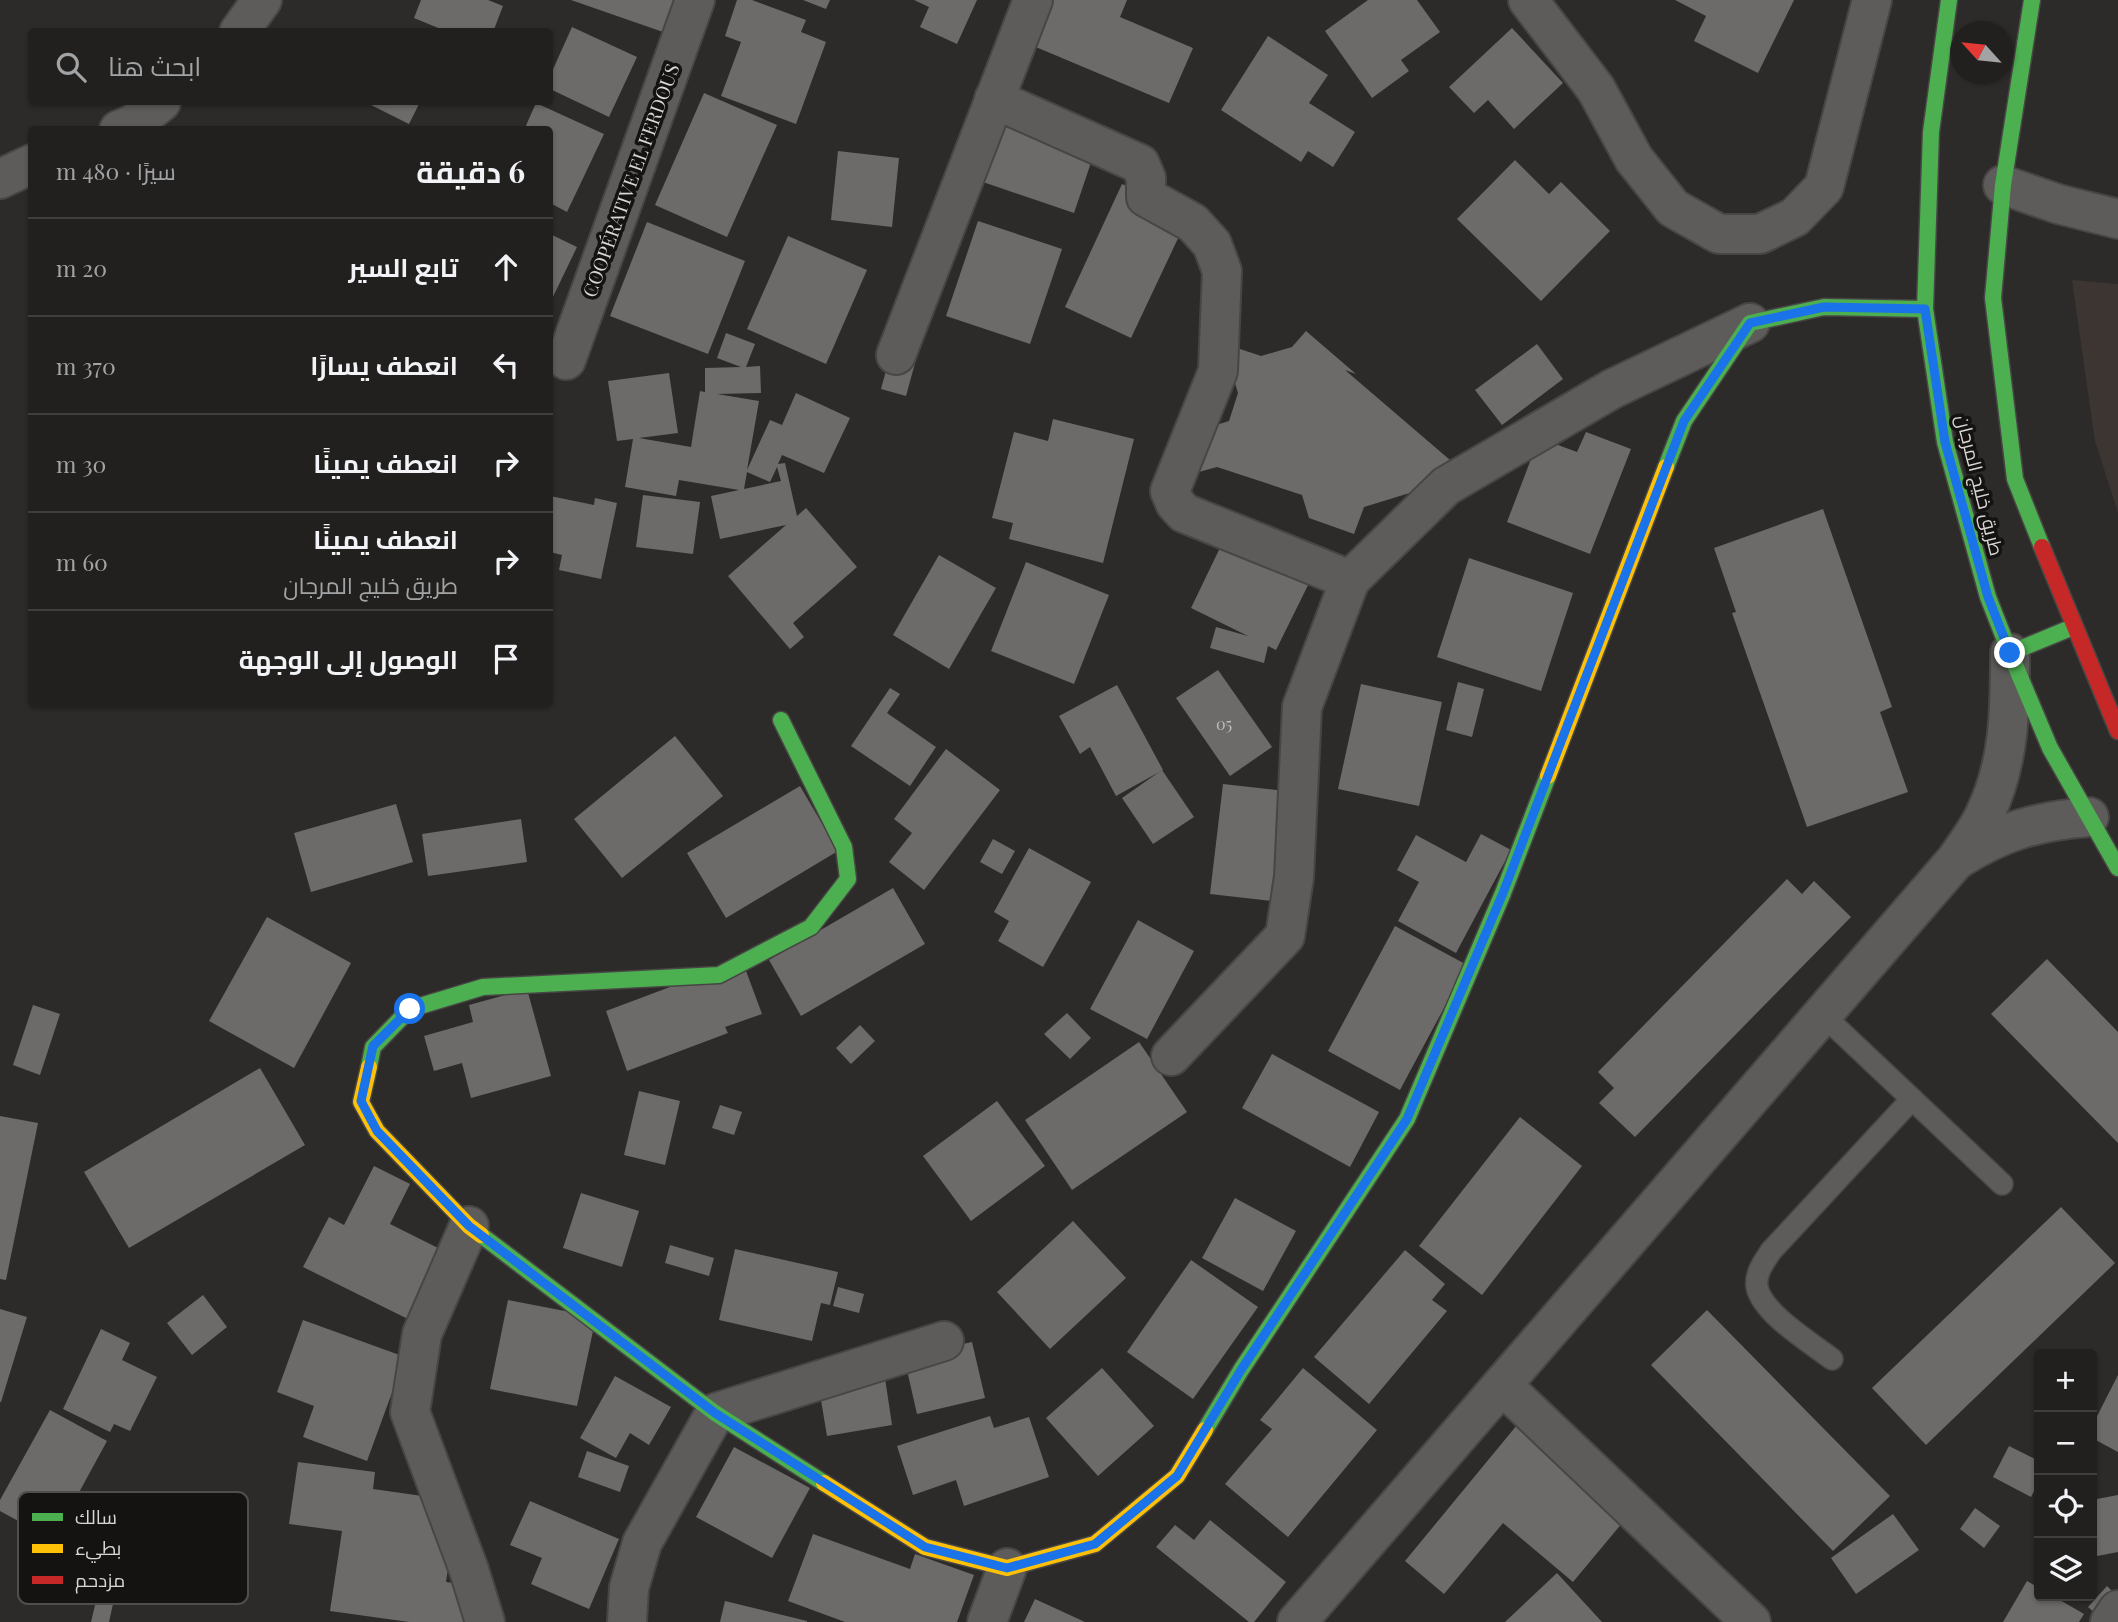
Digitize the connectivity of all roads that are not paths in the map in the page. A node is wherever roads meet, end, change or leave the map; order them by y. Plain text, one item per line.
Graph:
1 (262, 0) edge
2 (695, 0) edge
3 (1032, 0) edge
4 (1528, 0) edge
5 (1872, 0) edge
6 (1950, 0) edge
7 (2032, 0) edge
8 (242, 28) edge
9 (995, 99) junction
10 (157, 105) edge
11 (128, 126) edge
12 (28, 166) edge
13 (0, 179) edge
14 (2003, 185) junction
15 (2118, 219) edge
16 (1925, 309) junction
17 (1750, 323) junction
18 (896, 355) dead end
19 (566, 360) dead end
20 (1350, 580) junction
21 (2073, 627) junction
22 (2010, 653) junction
23 (781, 720) dead end
24 (2118, 731) edge
25 (2089, 817) junction
26 (1956, 860) junction
27 (2118, 868) edge
28 (1822, 1014) junction
29 (1171, 1056) dead end
30 (1912, 1099) junction
31 (2002, 1184) dead end
32 (469, 1226) junction
33 (944, 1341) dead end
34 (1832, 1359) dead end
35 (1502, 1385) junction
36 (715, 1413) junction
37 (1007, 1568) junction
38 (2118, 1610) edge
39 (485, 1622) edge
40 (627, 1622) edge
41 (988, 1622) edge
42 (1297, 1622) edge
43 (1751, 1622) edge
44 (2110, 1622) edge

1 - 8 street
2 - 19 street, COOPÉRATIVE EL FERDOUS
3 - 9 street
4 - 5 street
6 - 16 street, طريق خليج المرجان
7 - 14 street, طريق خليج المرجان
9 - 18 street
9 - 20 street
10 - 11 street
12 - 13 street
14 - 15 street
14 - 21 street, طريق خليج المرجان
16 - 17 street
16 - 22 street, طريق خليج المرجان
17 - 20 street
17 - 37 street
20 - 29 street
21 - 22 street
21 - 24 street, طريق خليج المرجان
22 - 25 street, طريق خليج المرجان
22 - 26 street
23 - 32 street
25 - 26 street
25 - 27 street, طريق خليج المرجان
26 - 28 street
28 - 30 lane
28 - 35 street
30 - 31 lane
30 - 34 lane
32 - 36 street
32 - 39 street
33 - 36 street
35 - 42 street
35 - 43 street
36 - 37 street
36 - 40 street
37 - 41 street
38 - 44 street

